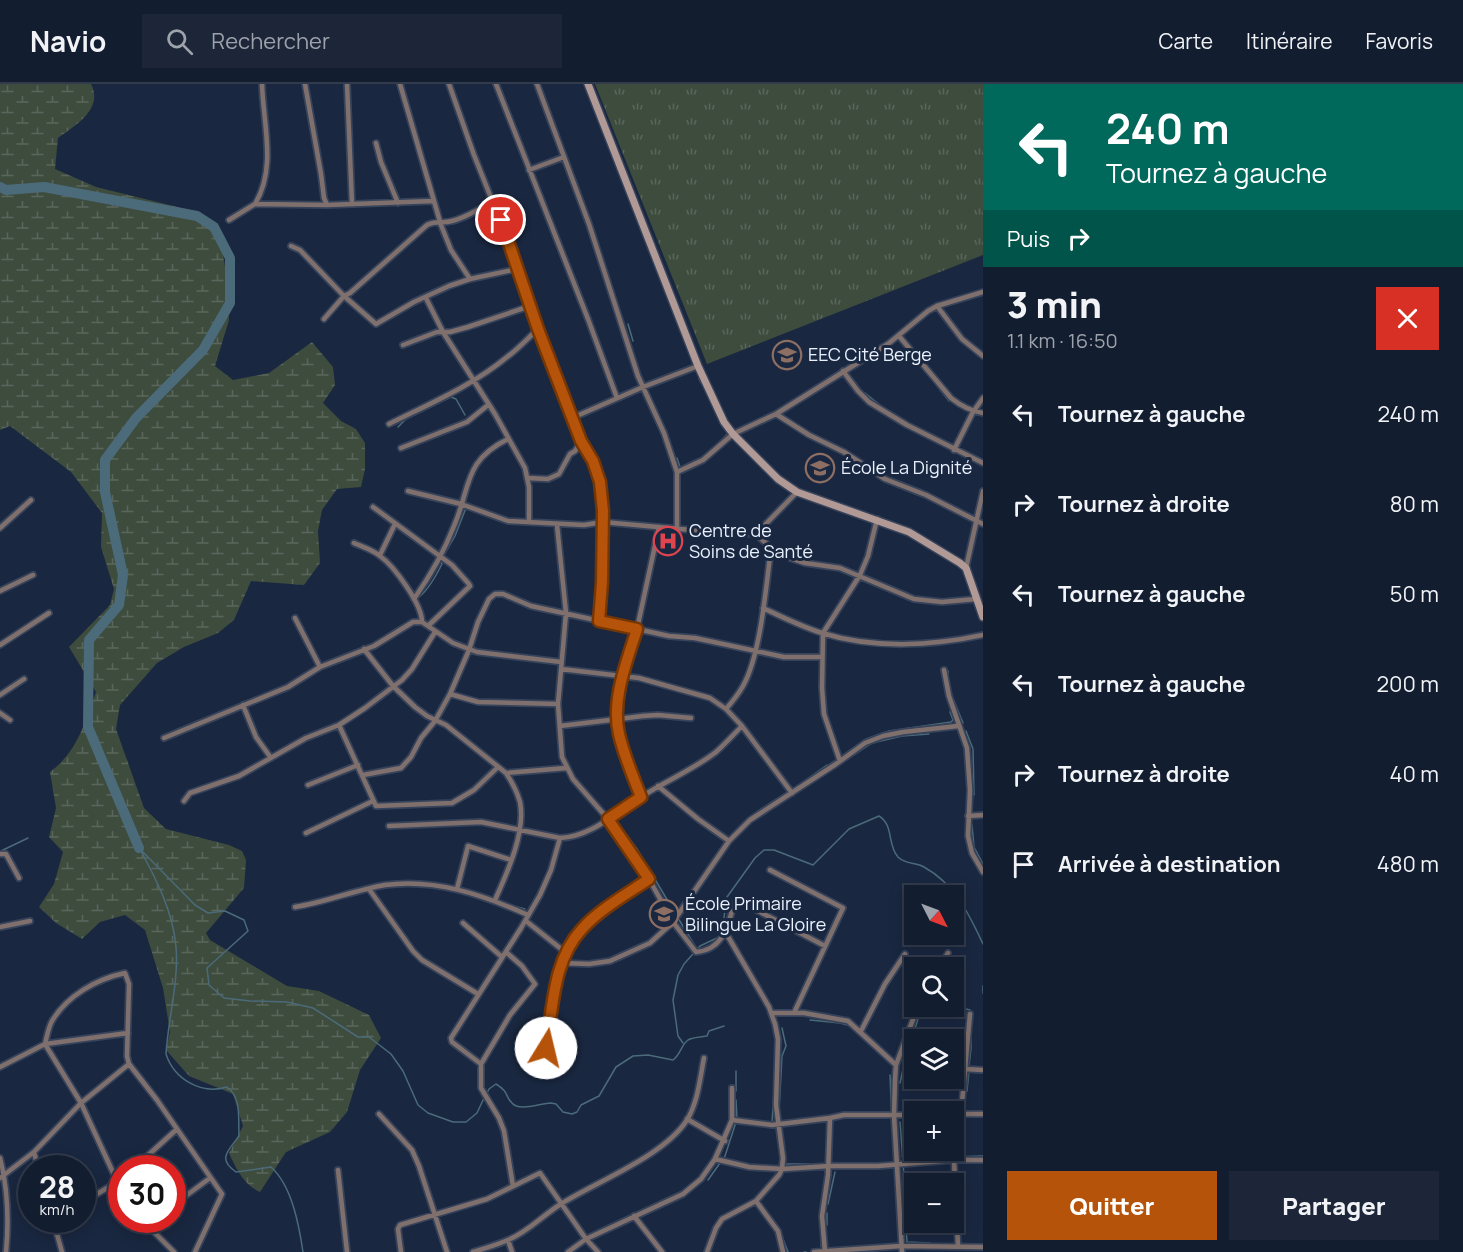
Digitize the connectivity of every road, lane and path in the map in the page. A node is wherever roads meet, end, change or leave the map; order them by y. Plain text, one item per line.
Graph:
1 (262, 84) edge
2 (305, 84) edge
3 (347, 84) edge
4 (400, 84) edge
5 (448, 84) edge
6 (496, 84) edge
7 (537, 84) edge
8 (588, 84) edge
9 (376, 143) dead end
10 (564, 157) junction
11 (529, 170) junction
12 (433, 201) junction
13 (494, 202) junction
14 (352, 203) junction
15 (398, 203) junction
16 (255, 204) junction
17 (327, 205) junction
18 (229, 220) dead end
19 (440, 221) junction
20 (291, 246) dead end
21 (517, 269) junction
22 (470, 279) junction
23 (983, 292) edge
24 (344, 296) junction
25 (426, 298) junction
26 (530, 306) junction
27 (937, 306) junction
28 (324, 319) dead end
29 (538, 329) junction
30 (443, 332) junction
31 (899, 336) junction
32 (403, 345) dead end
33 (983, 356) edge
34 (698, 366) junction
35 (843, 371) junction
36 (472, 380) junction
37 (643, 387) junction
38 (617, 398) junction
39 (983, 398) edge
40 (488, 405) junction
41 (973, 412) junction
42 (983, 413) edge
43 (776, 414) junction
44 (572, 418) junction
45 (389, 424) dead end
46 (733, 434) junction
47 (508, 439) junction
48 (581, 441) junction
49 (401, 448) dead end
50 (954, 450) junction
51 (983, 463) edge
52 (677, 472) junction
53 (527, 478) junction
54 (408, 491) dead end
55 (983, 491) edge
56 (797, 492) junction
57 (31, 500) dead end
58 (461, 504) junction
59 (373, 507) dead end
60 (877, 519) junction
61 (529, 522) junction
62 (603, 522) junction
63 (976, 522) junction
64 (395, 524) junction
65 (983, 524) edge
66 (557, 525) junction
67 (659, 527) junction
68 (0, 528) edge
69 (677, 528) junction
70 (756, 534) junction
71 (354, 543) dead end
72 (771, 548) junction
73 (380, 555) junction
74 (442, 557) junction
75 (966, 568) junction
76 (33, 575) dead end
77 (860, 575) junction
78 (0, 591) edge
79 (414, 599) junction
80 (976, 599) junction
81 (763, 608) junction
82 (49, 613) dead end
83 (566, 613) junction
84 (983, 617) edge
85 (295, 618) dead end
86 (599, 621) junction
87 (422, 622) junction
88 (428, 626) junction
89 (637, 629) junction
90 (435, 632) junction
91 (823, 633) junction
92 (983, 635) edge
93 (0, 645) edge
94 (364, 649) junction
95 (469, 650) junction
96 (754, 652) junction
97 (822, 657) junction
98 (561, 662) junction
99 (320, 667) junction
100 (561, 669) junction
101 (944, 670) dead end
102 (623, 676) junction
103 (24, 679) dead end
104 (393, 686) junction
105 (450, 694) junction
106 (0, 695) edge
107 (558, 704) junction
108 (243, 705) junction
109 (726, 709) junction
110 (0, 713) edge
111 (617, 718) junction
112 (691, 718) dead end
113 (10, 720) dead end
114 (435, 721) junction
115 (339, 725) junction
116 (560, 726) junction
117 (742, 726) junction
118 (958, 726) junction
119 (164, 738) dead end
120 (271, 758) junction
121 (840, 761) junction
122 (358, 765) junction
123 (498, 767) junction
124 (566, 768) junction
125 (506, 773) junction
126 (363, 775) junction
127 (308, 785) dead end
128 (658, 786) junction
129 (792, 793) junction
130 (641, 797) junction
131 (184, 801) dead end
132 (374, 801) junction
133 (983, 815) edge
134 (968, 816) junction
135 (608, 819) junction
136 (388, 826) dead end
137 (519, 830) junction
138 (306, 833) dead end
139 (560, 838) junction
140 (729, 841) junction
141 (0, 854) edge
142 (511, 860) junction
143 (770, 870) dead end
144 (983, 872) edge
145 (19, 878) dead end
146 (649, 879) junction
147 (369, 889) junction
148 (457, 889) junction
149 (495, 900) junction
150 (295, 907) dead end
151 (528, 915) junction
152 (30, 921) dead end
153 (526, 921) junction
154 (673, 922) junction
155 (463, 923) dead end
156 (0, 927) edge
157 (726, 933) junction
158 (825, 946) junction
159 (565, 952) junction
160 (948, 953) dead end
161 (504, 954) junction
162 (904, 954) dead end
163 (946, 957) edge
164 (562, 963) junction
165 (478, 994) junction
166 (794, 1012) junction
167 (771, 1013) junction
168 (970, 1014) dead end
169 (914, 1017) edge
170 (861, 1031) junction
171 (128, 1033) junction
172 (45, 1044) junction
173 (546, 1048) dead end
174 (704, 1058) dead end
175 (129, 1064) junction
176 (481, 1064) junction
177 (896, 1065) junction
178 (0, 1067) edge
179 (965, 1069) junction
180 (983, 1070) edge
181 (732, 1088) dead end
182 (962, 1101) edge
183 (81, 1103) junction
184 (379, 1114) dead end
185 (964, 1114) edge
186 (983, 1114) edge
187 (894, 1115) junction
188 (904, 1115) edge
189 (830, 1118) junction
190 (687, 1119) junction
191 (732, 1120) junction
192 (777, 1125) junction
193 (177, 1129) junction
194 (725, 1141) junction
195 (34, 1152) junction
196 (35, 1155) edge
197 (148, 1155) edge
198 (0, 1158) edge
199 (716, 1159) junction
200 (964, 1160) edge
201 (983, 1160) edge
202 (943, 1161) edge
203 (954, 1161) edge
204 (108, 1164) edge
205 (897, 1165) junction
206 (829, 1166) junction
207 (782, 1169) junction
208 (338, 1170) dead end
209 (2, 1177) edge
210 (210, 1178) junction
211 (513, 1186) junction
212 (186, 1196) edge
213 (756, 1201) junction
214 (561, 1204) junction
215 (435, 1214) junction
216 (634, 1216) junction
217 (57, 1233) edge
218 (155, 1233) edge
219 (586, 1239) junction
220 (508, 1240) junction
221 (0, 1244) edge
222 (7, 1245) junction
223 (901, 1246) junction
224 (958, 1246) junction
225 (983, 1247) edge
226 (824, 1251) edge
227 (6, 1252) edge
228 (62, 1252) edge
229 (174, 1252) edge
230 (195, 1252) edge
231 (347, 1252) edge
232 (402, 1252) edge
233 (447, 1252) edge
234 (473, 1252) edge
235 (512, 1252) edge
236 (568, 1252) edge
237 (598, 1252) edge
238 (662, 1252) edge
239 (707, 1252) edge
240 (783, 1252) edge
241 (814, 1252) edge
242 (902, 1252) edge

1 - 16 street
2 - 17 street
3 - 14 street
4 - 12 street
5 - 13 street
6 - 11 street
7 - 10 street
8 - 34 main road
9 - 15 street
10 - 11 street
10 - 37 street
11 - 38 street
12 - 15 street
12 - 19 street
13 - 19 street
13 - 21 street
14 - 15 street
14 - 17 street
16 - 17 street
16 - 18 street
19 - 22 street
19 - 24 street
20 - 24 street
21 - 22 street
21 - 26 street
22 - 25 street
23 - 27 street
24 - 25 street
24 - 28 street
25 - 30 street
26 - 29 street
26 - 30 street
27 - 31 street
27 - 33 street
29 - 36 street
29 - 44 street
30 - 32 street
30 - 36 street
31 - 35 street
31 - 41 street
34 - 37 street
34 - 46 main road
35 - 43 street
35 - 50 street
36 - 40 street
36 - 45 street
37 - 38 street
37 - 52 street
38 - 44 street
39 - 41 street
40 - 47 street
40 - 49 street
41 - 42 street
41 - 50 street
43 - 46 street
43 - 63 street
44 - 48 street
46 - 52 street
46 - 56 main road
47 - 53 street
47 - 58 street
48 - 53 street
48 - 62 street
50 - 51 street
52 - 69 street
53 - 61 street
54 - 58 street
55 - 63 street
56 - 60 main road
56 - 70 street
57 - 68 street
58 - 61 street
58 - 74 street
59 - 64 street
60 - 75 main road
60 - 77 street
61 - 66 street
62 - 66 street
62 - 67 street
62 - 86 street
63 - 65 street
63 - 75 street
64 - 73 street
64 - 74 street
66 - 83 street
67 - 69 street
67 - 89 street
69 - 70 street
70 - 72 street
71 - 73 street
72 - 77 street
72 - 81 street
73 - 79 street
74 - 79 street
74 - 88 street
75 - 80 main road
76 - 78 street
77 - 80 street
77 - 91 street
79 - 87 street
80 - 84 main road
81 - 91 street
81 - 96 street
82 - 93 street
83 - 86 street
83 - 95 street
83 - 98 street
85 - 99 street
86 - 89 street
87 - 88 street
87 - 94 street
88 - 90 street
89 - 96 street
89 - 102 street
90 - 95 street
90 - 104 street
91 - 92 street
91 - 97 street
94 - 99 street
94 - 104 street
95 - 98 street
95 - 105 street
96 - 97 street
96 - 109 street
97 - 121 street
98 - 100 street
99 - 108 street
100 - 102 street
100 - 107 street
101 - 118 street
102 - 109 street
102 - 111 street
103 - 106 street
104 - 114 street
104 - 115 street
105 - 107 street
105 - 114 street
107 - 116 street
108 - 119 street
108 - 120 street
109 - 117 street
110 - 113 street
111 - 112 street
111 - 116 street
111 - 130 street
114 - 123 street
114 - 126 street
115 - 120 street
115 - 122 street
116 - 124 street
117 - 128 street
117 - 129 street
118 - 121 street
118 - 134 street
120 - 131 street
121 - 129 street
122 - 126 street
122 - 127 street
123 - 125 street
123 - 132 street
124 - 125 street
124 - 135 street
125 - 137 street
126 - 132 street
128 - 130 street
128 - 140 street
129 - 140 street
130 - 135 street
132 - 138 street
133 - 134 street
134 - 144 street
135 - 139 street
135 - 146 street
136 - 137 street
137 - 139 street
137 - 142 street
139 - 151 street
140 - 154 street
141 - 145 street
142 - 148 street
142 - 149 street
143 - 158 street
146 - 154 street
146 - 159 street
147 - 148 street
147 - 150 street
147 - 165 street
148 - 149 street
149 - 151 street
151 - 153 street
152 - 156 street
153 - 159 street
153 - 161 street
154 - 157 street
154 - 164 street
155 - 161 street
157 - 158 street
157 - 167 street
158 - 166 street
159 - 164 street
160 - 163 street
161 - 165 street
161 - 176 street
162 - 170 street
164 - 173 street
165 - 176 street
166 - 167 street
166 - 170 street
167 - 192 street
168 - 179 street
169 - 177 street
170 - 177 street
171 - 172 street
171 - 172 street
171 - 175 street
172 - 178 street
172 - 183 street
174 - 190 street
175 - 183 street
175 - 193 street
176 - 211 street
177 - 187 street
179 - 180 street
179 - 182 street
181 - 191 street
183 - 195 street
183 - 204 street
184 - 215 street
185 - 186 street
187 - 188 street
187 - 189 street
187 - 205 street
189 - 192 street
189 - 206 street
190 - 194 street
190 - 214 street
191 - 192 street
191 - 194 street
192 - 207 street
193 - 197 street
193 - 210 street
194 - 199 street
195 - 196 street
195 - 209 street
198 - 209 street
199 - 207 street
199 - 216 street
200 - 201 street
202 - 205 street
203 - 224 street
205 - 206 street
205 - 223 street
206 - 207 street
206 - 226 street
207 - 213 street
208 - 231 street
209 - 222 street
210 - 212 street
210 - 230 street
211 - 214 street
211 - 215 street
213 - 239 street
213 - 240 street
214 - 219 street
214 - 220 street
215 - 232 street
215 - 233 street
216 - 219 street
216 - 238 street
217 - 228 street
218 - 229 street
219 - 236 street
219 - 237 street
220 - 234 street
220 - 235 street
221 - 222 street
222 - 227 street
223 - 224 street
223 - 226 street
223 - 242 street
224 - 225 street
226 - 241 street

